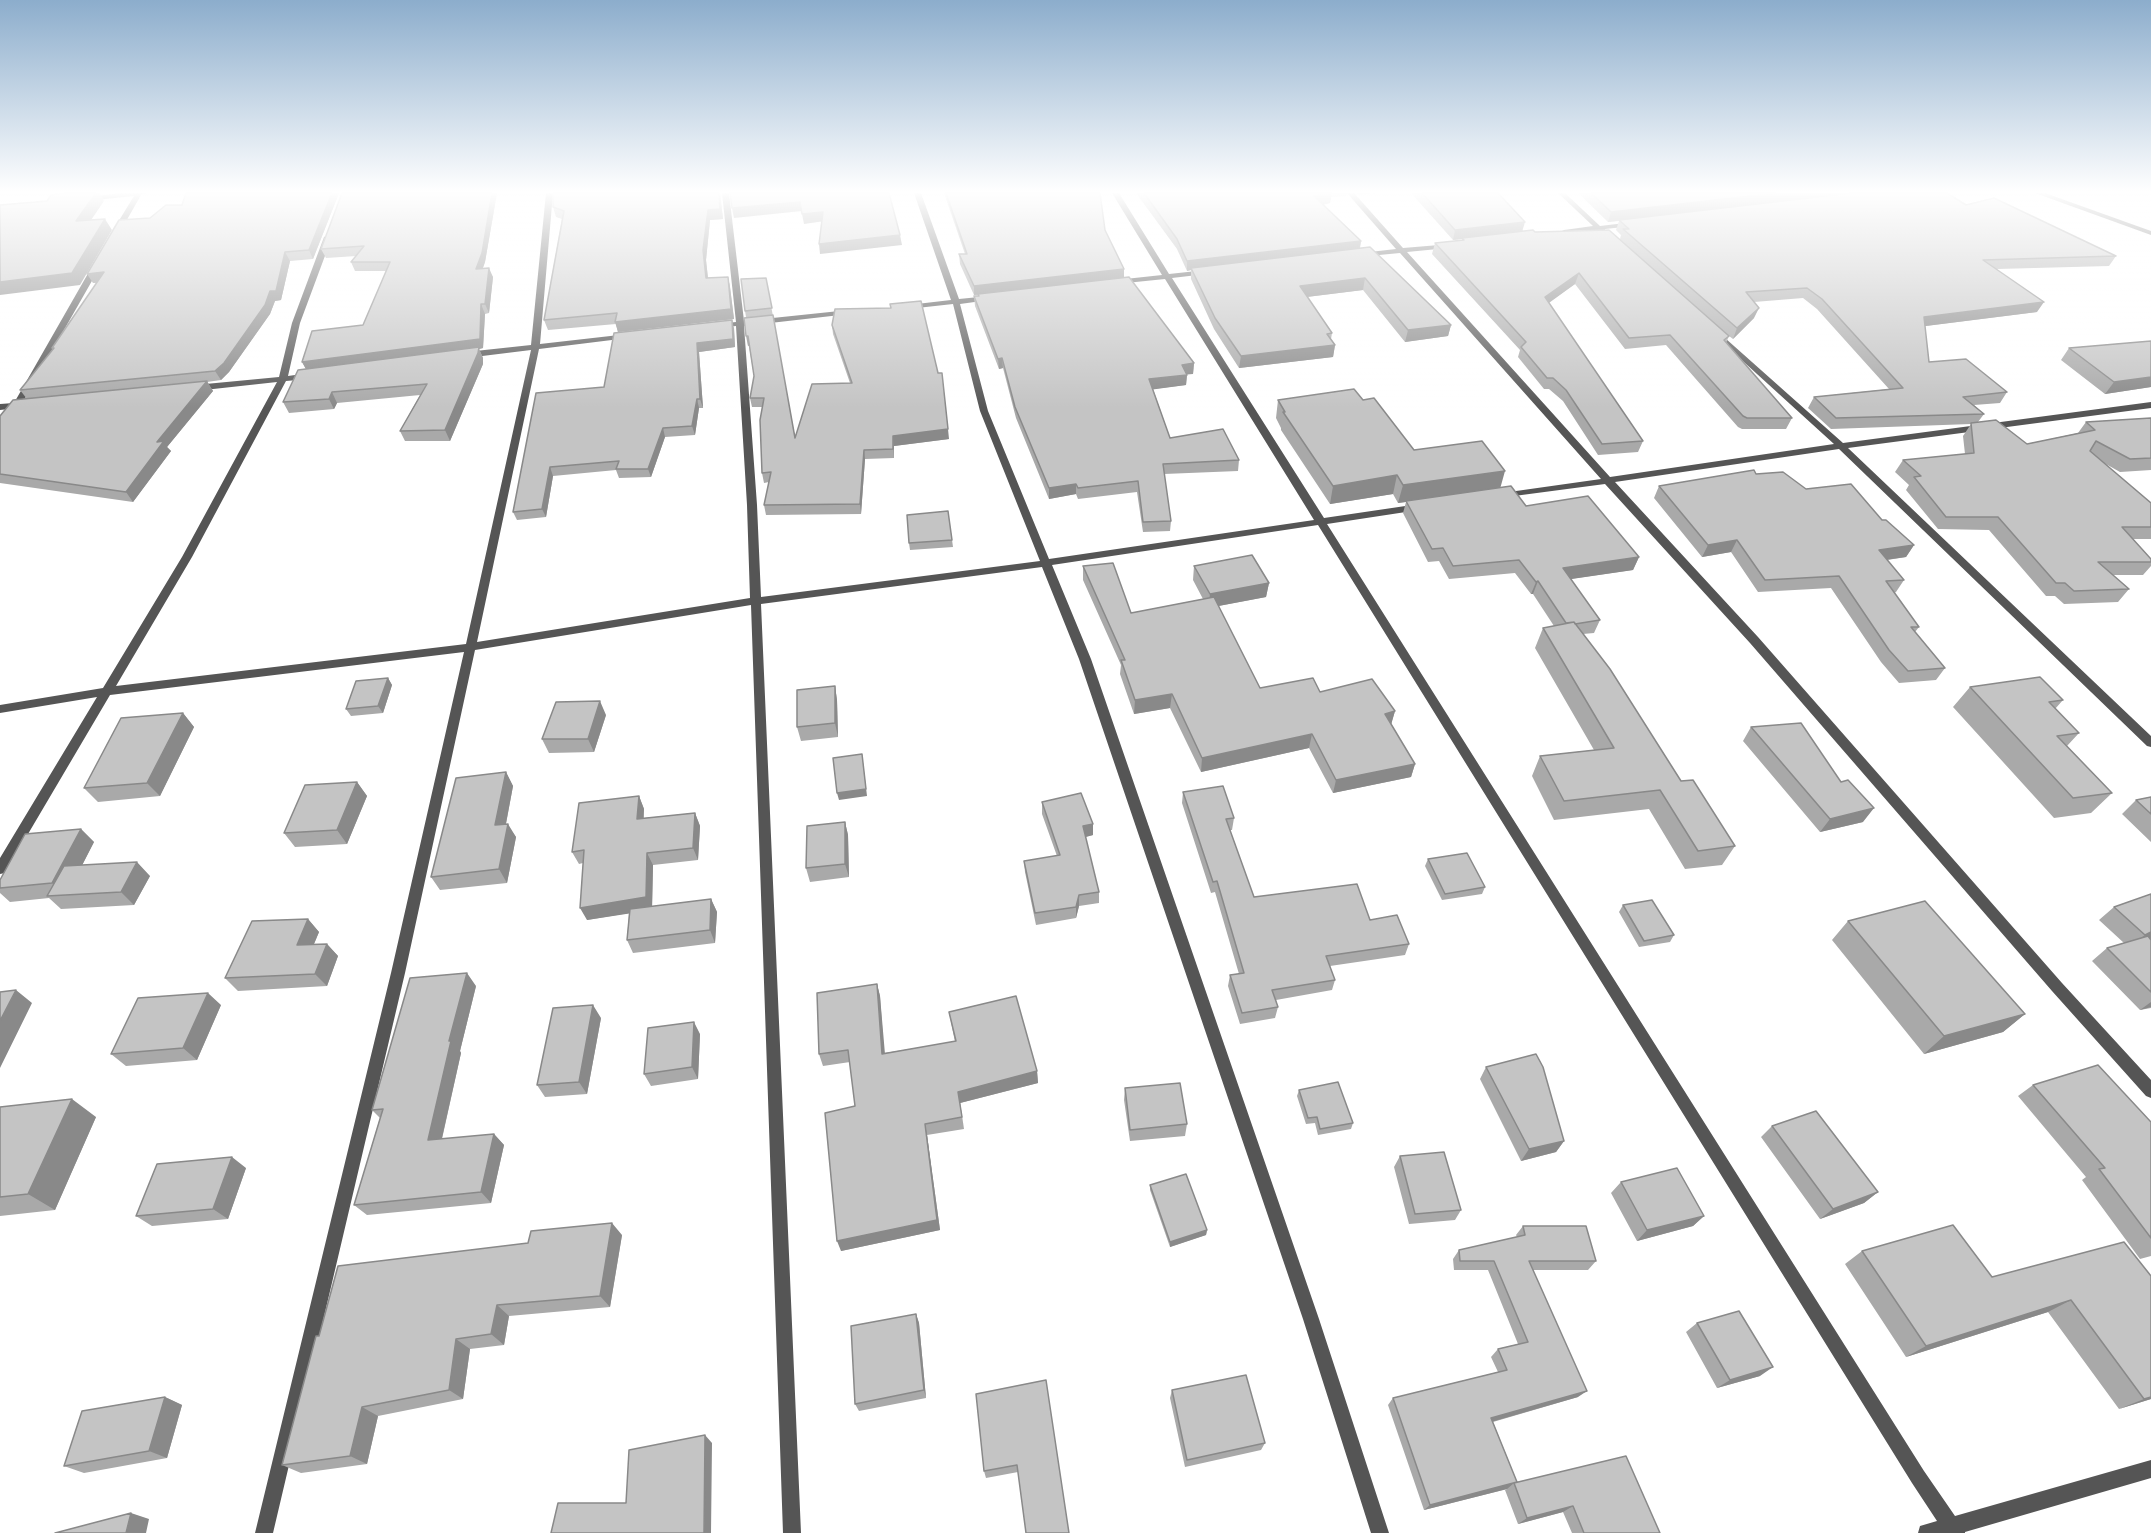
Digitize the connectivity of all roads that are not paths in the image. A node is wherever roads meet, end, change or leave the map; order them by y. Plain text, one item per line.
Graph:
1 (97, 265) edge
2 (318, 265) edge
3 (543, 265) edge
4 (733, 265) edge
5 (943, 265) edge
6 (1159, 265) edge
7 (1413, 265) edge
8 (1213, 271) edge
9 (1166, 276) junction
10 (1107, 283) edge
11 (1002, 296) edge
12 (956, 302) junction
13 (899, 308) edge
14 (854, 312) edge
15 (1704, 321) edge
16 (740, 323) junction
17 (706, 327) edge
18 (638, 335) edge
19 (535, 346) junction
20 (455, 357) edge
21 (317, 375) edge
22 (283, 379) junction
23 (190, 388) edge
24 (28, 404) edge
25 (17, 405) junction
26 (2151, 405) edge
27 (0, 407) edge
28 (0, 426) edge
29 (1841, 446) junction
30 (1609, 482) junction
31 (1493, 497) edge
32 (1434, 505) edge
33 (1318, 520) junction
34 (1046, 563) junction
35 (756, 601) junction
36 (471, 647) junction
37 (107, 692) junction
38 (0, 709) edge
39 (2145, 732) edge
40 (2151, 743) edge
41 (0, 869) edge
42 (2151, 1091) edge
43 (2151, 1469) edge
44 (1953, 1529) edge
45 (264, 1533) edge
46 (792, 1533) edge
47 (1380, 1533) edge
48 (1927, 1533) edge

1 - 25 street
2 - 22 street
3 - 19 street
4 - 16 street
5 - 12 street
6 - 9 street
7 - 30 street
8 - 9 street
9 - 10 street
9 - 33 street
11 - 12 street
12 - 13 street
12 - 34 street
14 - 16 street
15 - 29 street
16 - 17 street
16 - 35 street
18 - 19 street
19 - 20 street
19 - 36 street
21 - 22 street
22 - 23 street
22 - 37 street
24 - 25 street
25 - 27 street
25 - 28 street
26 - 29 street
29 - 30 street
29 - 39 street
30 - 31 street
30 - 42 street
32 - 33 street
33 - 34 street
33 - 44 street
34 - 35 street
34 - 47 street
35 - 36 street
35 - 46 street
36 - 37 street
36 - 45 street
37 - 38 street
37 - 41 street
39 - 40 street
43 - 44 street
44 - 48 street

